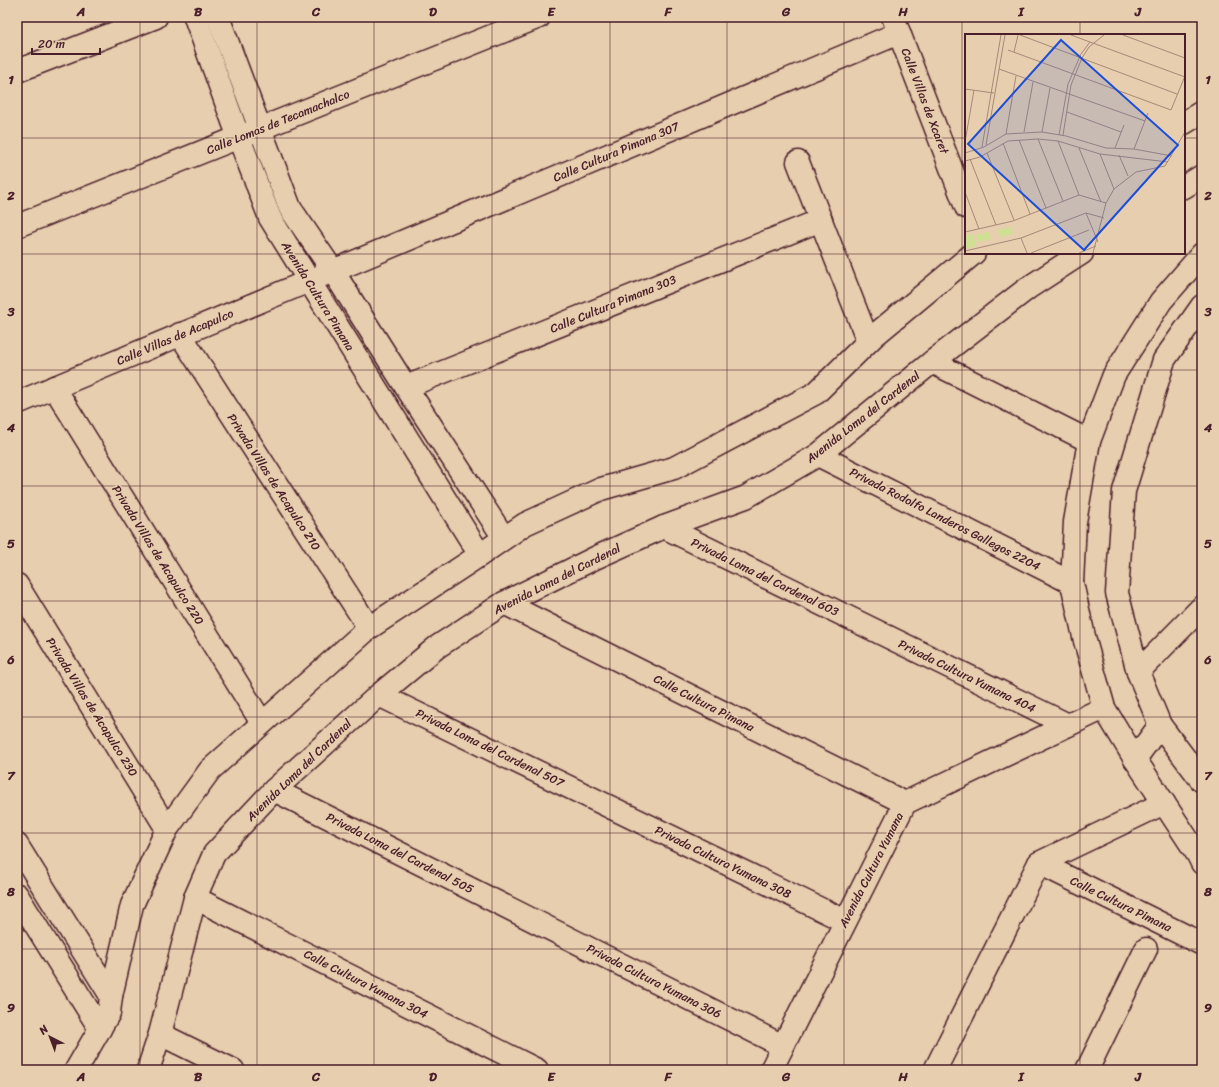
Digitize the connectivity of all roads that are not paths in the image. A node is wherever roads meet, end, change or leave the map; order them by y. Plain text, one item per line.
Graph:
1 (156, 17) edge
2 (195, 17) edge
3 (218, 17) edge
4 (540, 17) edge
5 (896, 25) edge
6 (17, 71) edge
7 (1202, 112) edge
8 (1185, 122) edge
9 (260, 129) junction
10 (239, 138) junction
11 (798, 162) dead end
12 (1202, 176) edge
13 (1185, 186) edge
14 (965, 204) edge
15 (821, 220) junction
16 (17, 226) edge
17 (973, 254) edge
18 (1080, 254) edge
19 (1202, 254) edge
20 (333, 271) junction
21 (309, 281) junction
22 (1202, 306) edge
23 (1202, 333) edge
24 (180, 334) junction
25 (868, 341) junction
26 (1164, 360) junction
27 (932, 362) junction
28 (54, 387) junction
29 (406, 387) junction
30 (17, 402) edge
31 (1090, 441) junction
32 (818, 455) junction
33 (664, 527) junction
34 (504, 538) junction
35 (480, 555) junction
36 (1072, 583) junction
37 (17, 585) edge
38 (504, 603) junction
39 (1202, 607) edge
40 (866, 626) joint
41 (369, 628) junction
42 (1138, 672) junction
43 (379, 695) junction
44 (1104, 708) junction
45 (262, 723) junction
46 (1068, 725) junction
47 (1160, 725) junction
48 (1135, 759) junction
49 (1202, 781) edge
50 (274, 790) junction
51 (601, 802) joint
52 (905, 803) junction
53 (1164, 803) junction
54 (167, 829) junction
55 (17, 845) edge
56 (1039, 863) junction
57 (1202, 863) edge
58 (17, 895) edge
59 (195, 898) junction
60 (526, 916) joint
61 (845, 921) junction
62 (1202, 944) edge
63 (1146, 949) dead end
64 (111, 996) junction
65 (100, 1029) junction
66 (160, 1034) junction
67 (783, 1046) junction
68 (76, 1070) edge
69 (148, 1070) edge
70 (233, 1070) edge
71 (537, 1070) edge
72 (771, 1070) edge
73 (935, 1070) edge
74 (1087, 1070) edge

1 - 6 street
2 - 10 street, Avenida Cultura Pimana
3 - 9 street, Avenida Cultura Pimana
4 - 9 street, Calle Lomas de Tecamachalco
5 - 14 street, Calle Villas de Xcaret
5 - 20 street, Calle Cultura Pimana 307
7 - 8 street
9 - 10 street, Calle Lomas de Tecamachalco
9 - 20 street, Avenida Cultura Pimana
10 - 16 street, Calle Lomas de Tecamachalco
10 - 21 street, Avenida Cultura Pimana
11 - 15 street
12 - 13 street
15 - 25 street
15 - 29 street, Calle Cultura Pimana 303
17 - 25 street
18 - 27 street, Avenida Loma del Cardenal
19 - 31 street
20 - 21 street, Calle Villas de Acapulco
20 - 29 street, Avenida Cultura Pimana
21 - 24 street, Calle Villas de Acapulco
21 - 35 street, Avenida Cultura Pimana
22 - 26 street
23 - 26 street
24 - 28 street, Calle Villas de Acapulco
24 - 41 street, Privada Villas de Acapulco 210
25 - 34 street
26 - 42 street
27 - 31 street
27 - 32 street, Avenida Loma del Cardenal
28 - 30 street, Calle Villas de Acapulco
28 - 45 street, Privada Villas de Acapulco 220
29 - 34 street, Avenida Cultura Pimana
31 - 36 street
32 - 33 street, Avenida Loma del Cardenal
32 - 36 street, Privada Rodolfo Landeros Gallegos 2204
33 - 38 street, Avenida Loma del Cardenal
33 - 40 street, Privada Loma del Cardenal 603
34 - 35 street
35 - 41 street
36 - 44 street
37 - 54 street, Privada Villas de Acapulco 230
38 - 43 street, Avenida Loma del Cardenal
38 - 52 street, Calle Cultura Pimana
39 - 42 street
40 - 46 street, Privada Cultura Yumana 404
41 - 45 street
42 - 47 street
43 - 50 street, Avenida Loma del Cardenal
43 - 51 street, Privada Loma del Cardenal 507
44 - 46 street, Avenida Cultura Yumana
44 - 48 street
45 - 54 street
46 - 52 street, Avenida Cultura Yumana
47 - 48 street
47 - 49 street
48 - 53 street
50 - 59 street, Avenida Loma del Cardenal
50 - 60 street, Privada Loma del Cardenal 505
51 - 61 street, Privada Cultura Yumana 308
52 - 61 street, Avenida Cultura Yumana
53 - 56 street
53 - 57 street
54 - 64 street
55 - 64 street
56 - 62 street, Calle Cultura Pimana
56 - 73 street
58 - 65 street
59 - 66 street, Avenida Loma del Cardenal
59 - 71 street, Calle Cultura Yumana 304
60 - 67 street, Privada Cultura Yumana 306
61 - 67 street, Avenida Cultura Yumana
63 - 74 street
64 - 65 street
65 - 68 street
66 - 69 street, Avenida Loma del Cardenal
66 - 70 street
67 - 72 street, Avenida Cultura Yumana

